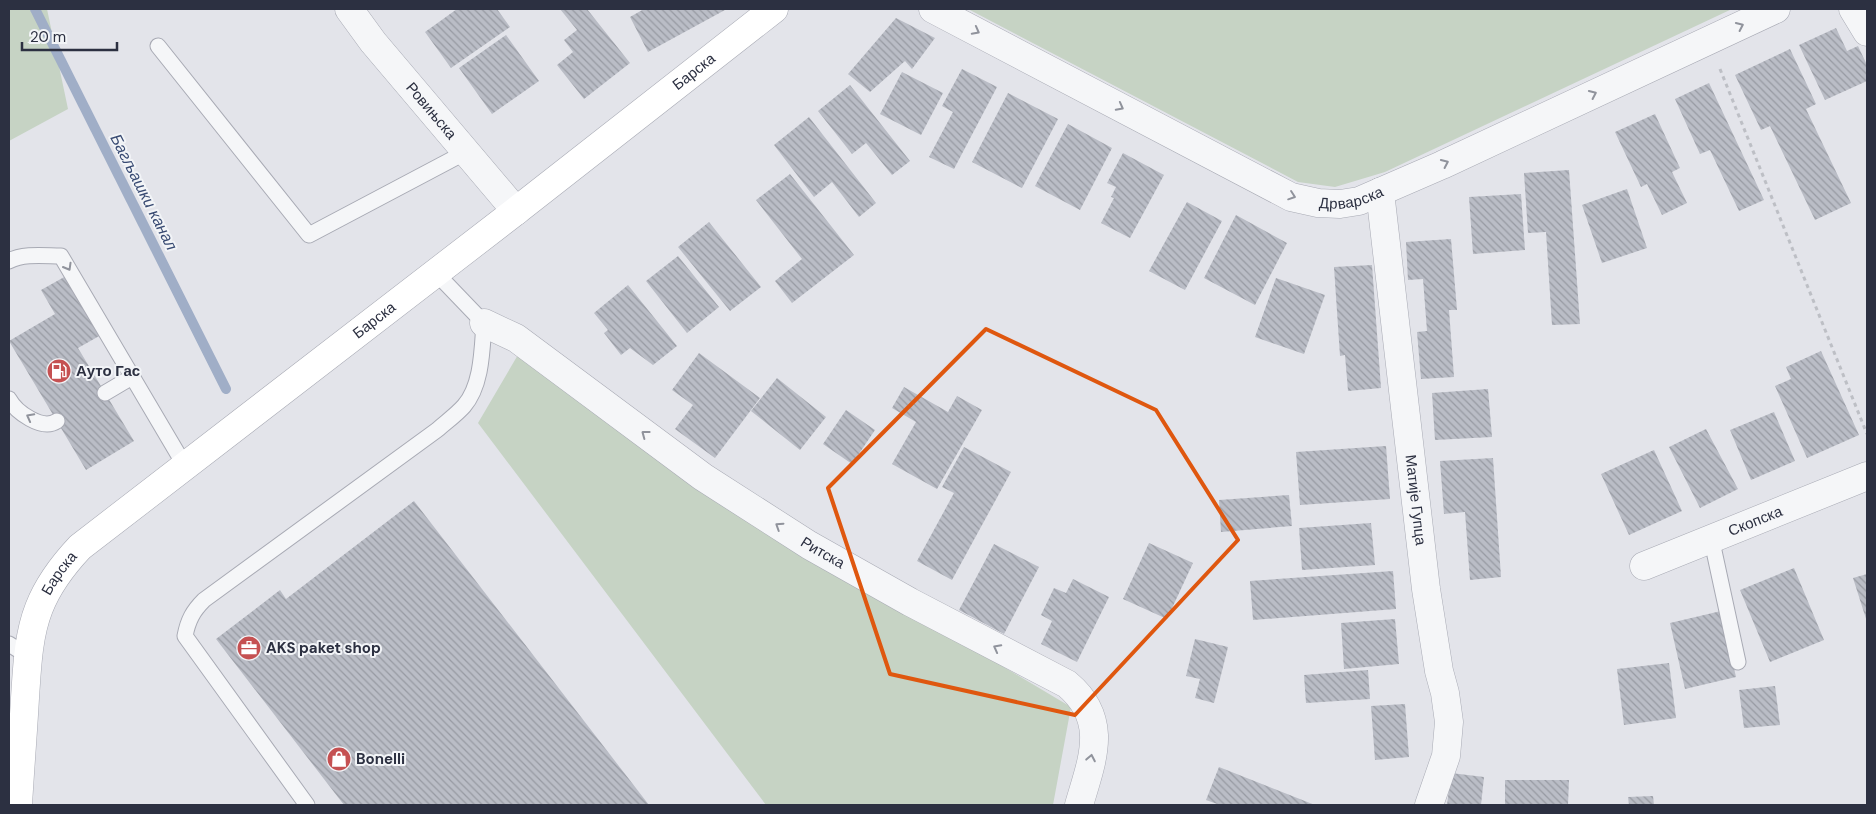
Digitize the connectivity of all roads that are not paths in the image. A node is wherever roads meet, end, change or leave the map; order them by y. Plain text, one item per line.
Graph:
1 (349, 9) edge
2 (774, 9) edge
3 (933, 9) edge
4 (1776, 9) edge
5 (1853, 9) edge
6 (1867, 32) edge
7 (158, 46) dead end
8 (466, 152) junction
9 (1380, 192) junction
10 (516, 211) junction
11 (9, 261) edge
12 (436, 273) junction
13 (484, 323) junction
14 (132, 377) junction
15 (106, 393) dead end
16 (9, 399) edge
17 (57, 421) dead end
18 (185, 466) junction
19 (1867, 476) edge
20 (1711, 537) junction
21 (1644, 566) dead end
22 (21, 656) edge
23 (1738, 662) dead end
24 (18, 805) edge
25 (307, 805) edge
26 (1079, 805) edge
27 (1429, 805) edge

1 - 8 street, Ровињска
2 - 10 street, Барска
3 -> 9 street, Дрварска
9 -> 4 street, Дрварска
5 - 6 street
7 - 8 lane
8 - 10 street, Ровињска
9 - 27 street, Матије Гупца
10 - 12 street, Барска
11 -> 14 lane
12 - 13 lane
12 - 18 street, Барска
13 - 25 lane
26 -> 13 street, Ритска
14 - 15 lane
14 - 18 lane
17 -> 16 lane
18 - 22 street, Барска
19 - 20 street, Скопска
20 - 21 street, Скопска
20 - 23 lane
22 - 24 street, Барска

